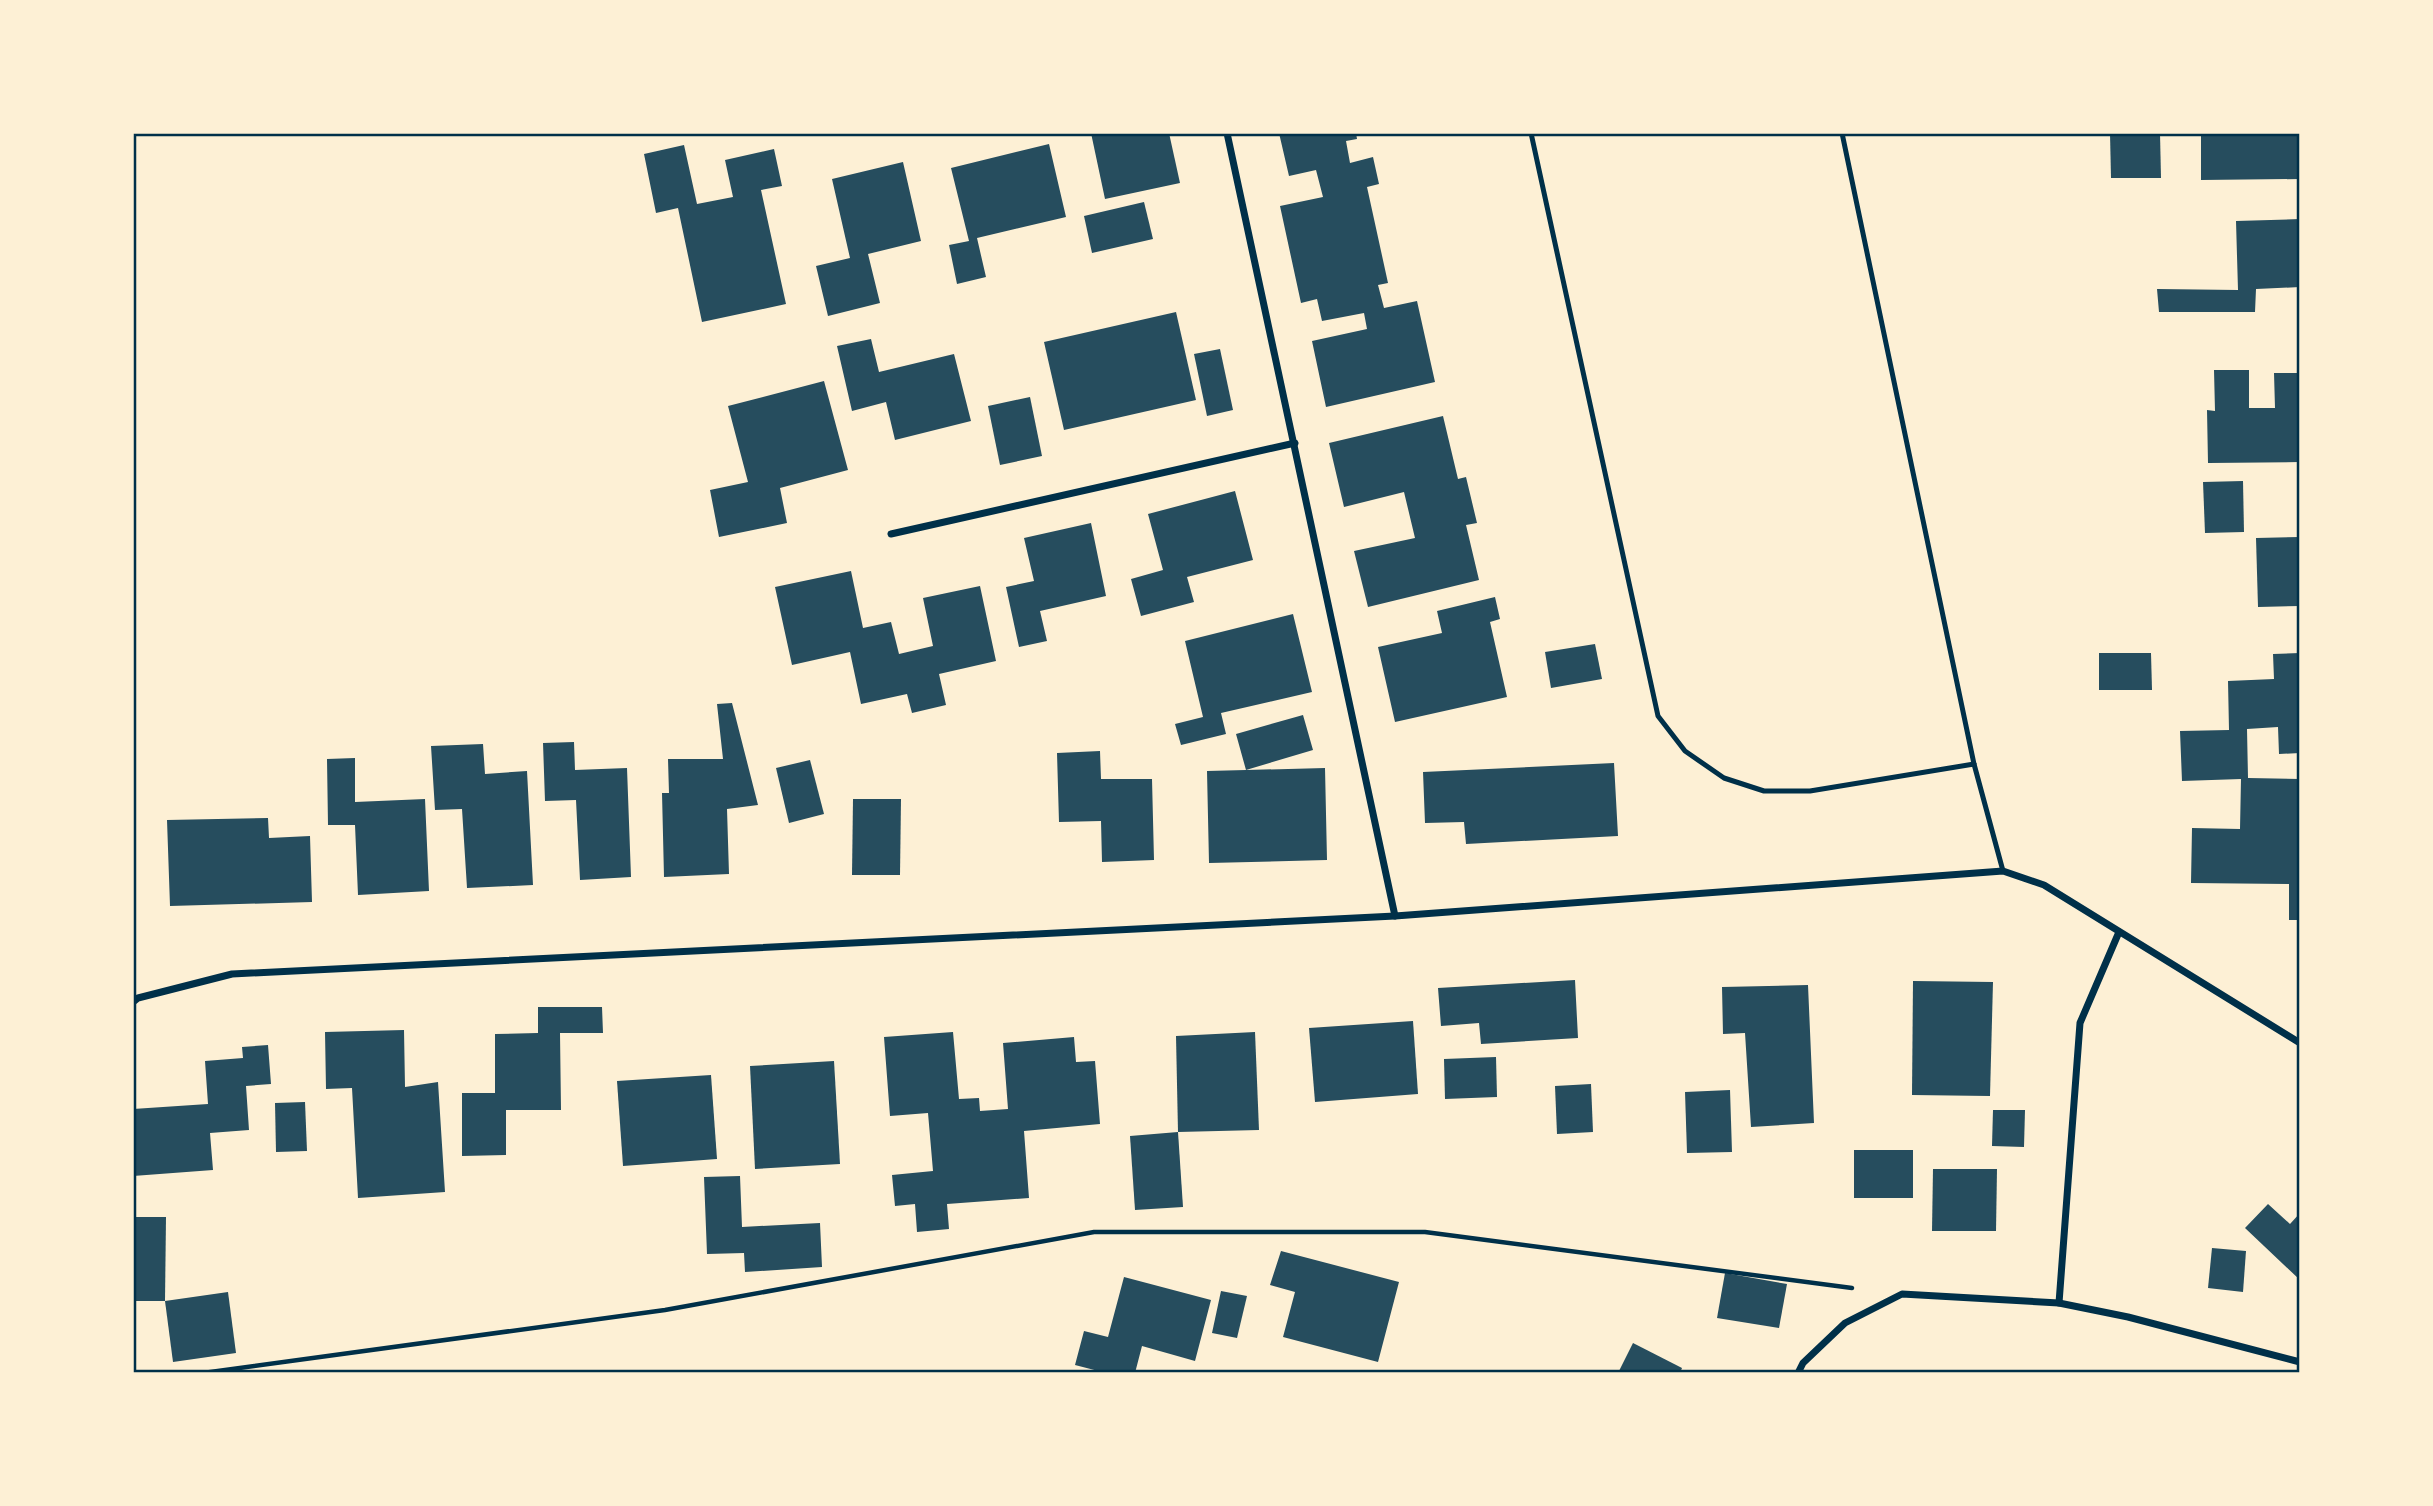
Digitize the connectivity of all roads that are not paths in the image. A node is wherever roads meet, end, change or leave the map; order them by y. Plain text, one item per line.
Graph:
1 (1227, 133) edge
2 (1531, 133) edge
3 (1842, 133) edge
4 (1295, 443) junction
5 (891, 534) dead end
6 (1974, 764) junction
7 (2003, 872) junction
8 (1395, 916) junction
9 (2119, 932) junction
10 (133, 1002) edge
11 (2300, 1043) edge
12 (2059, 1303) junction
13 (2300, 1362) edge
14 (1798, 1373) edge

1 - 4 street
2 - 6 lane
3 - 6 lane
4 - 5 street
4 - 8 street
6 - 7 lane
7 - 8 street
7 - 9 street
8 - 10 street
9 - 11 street
9 - 12 street
12 - 13 street
12 - 14 street

